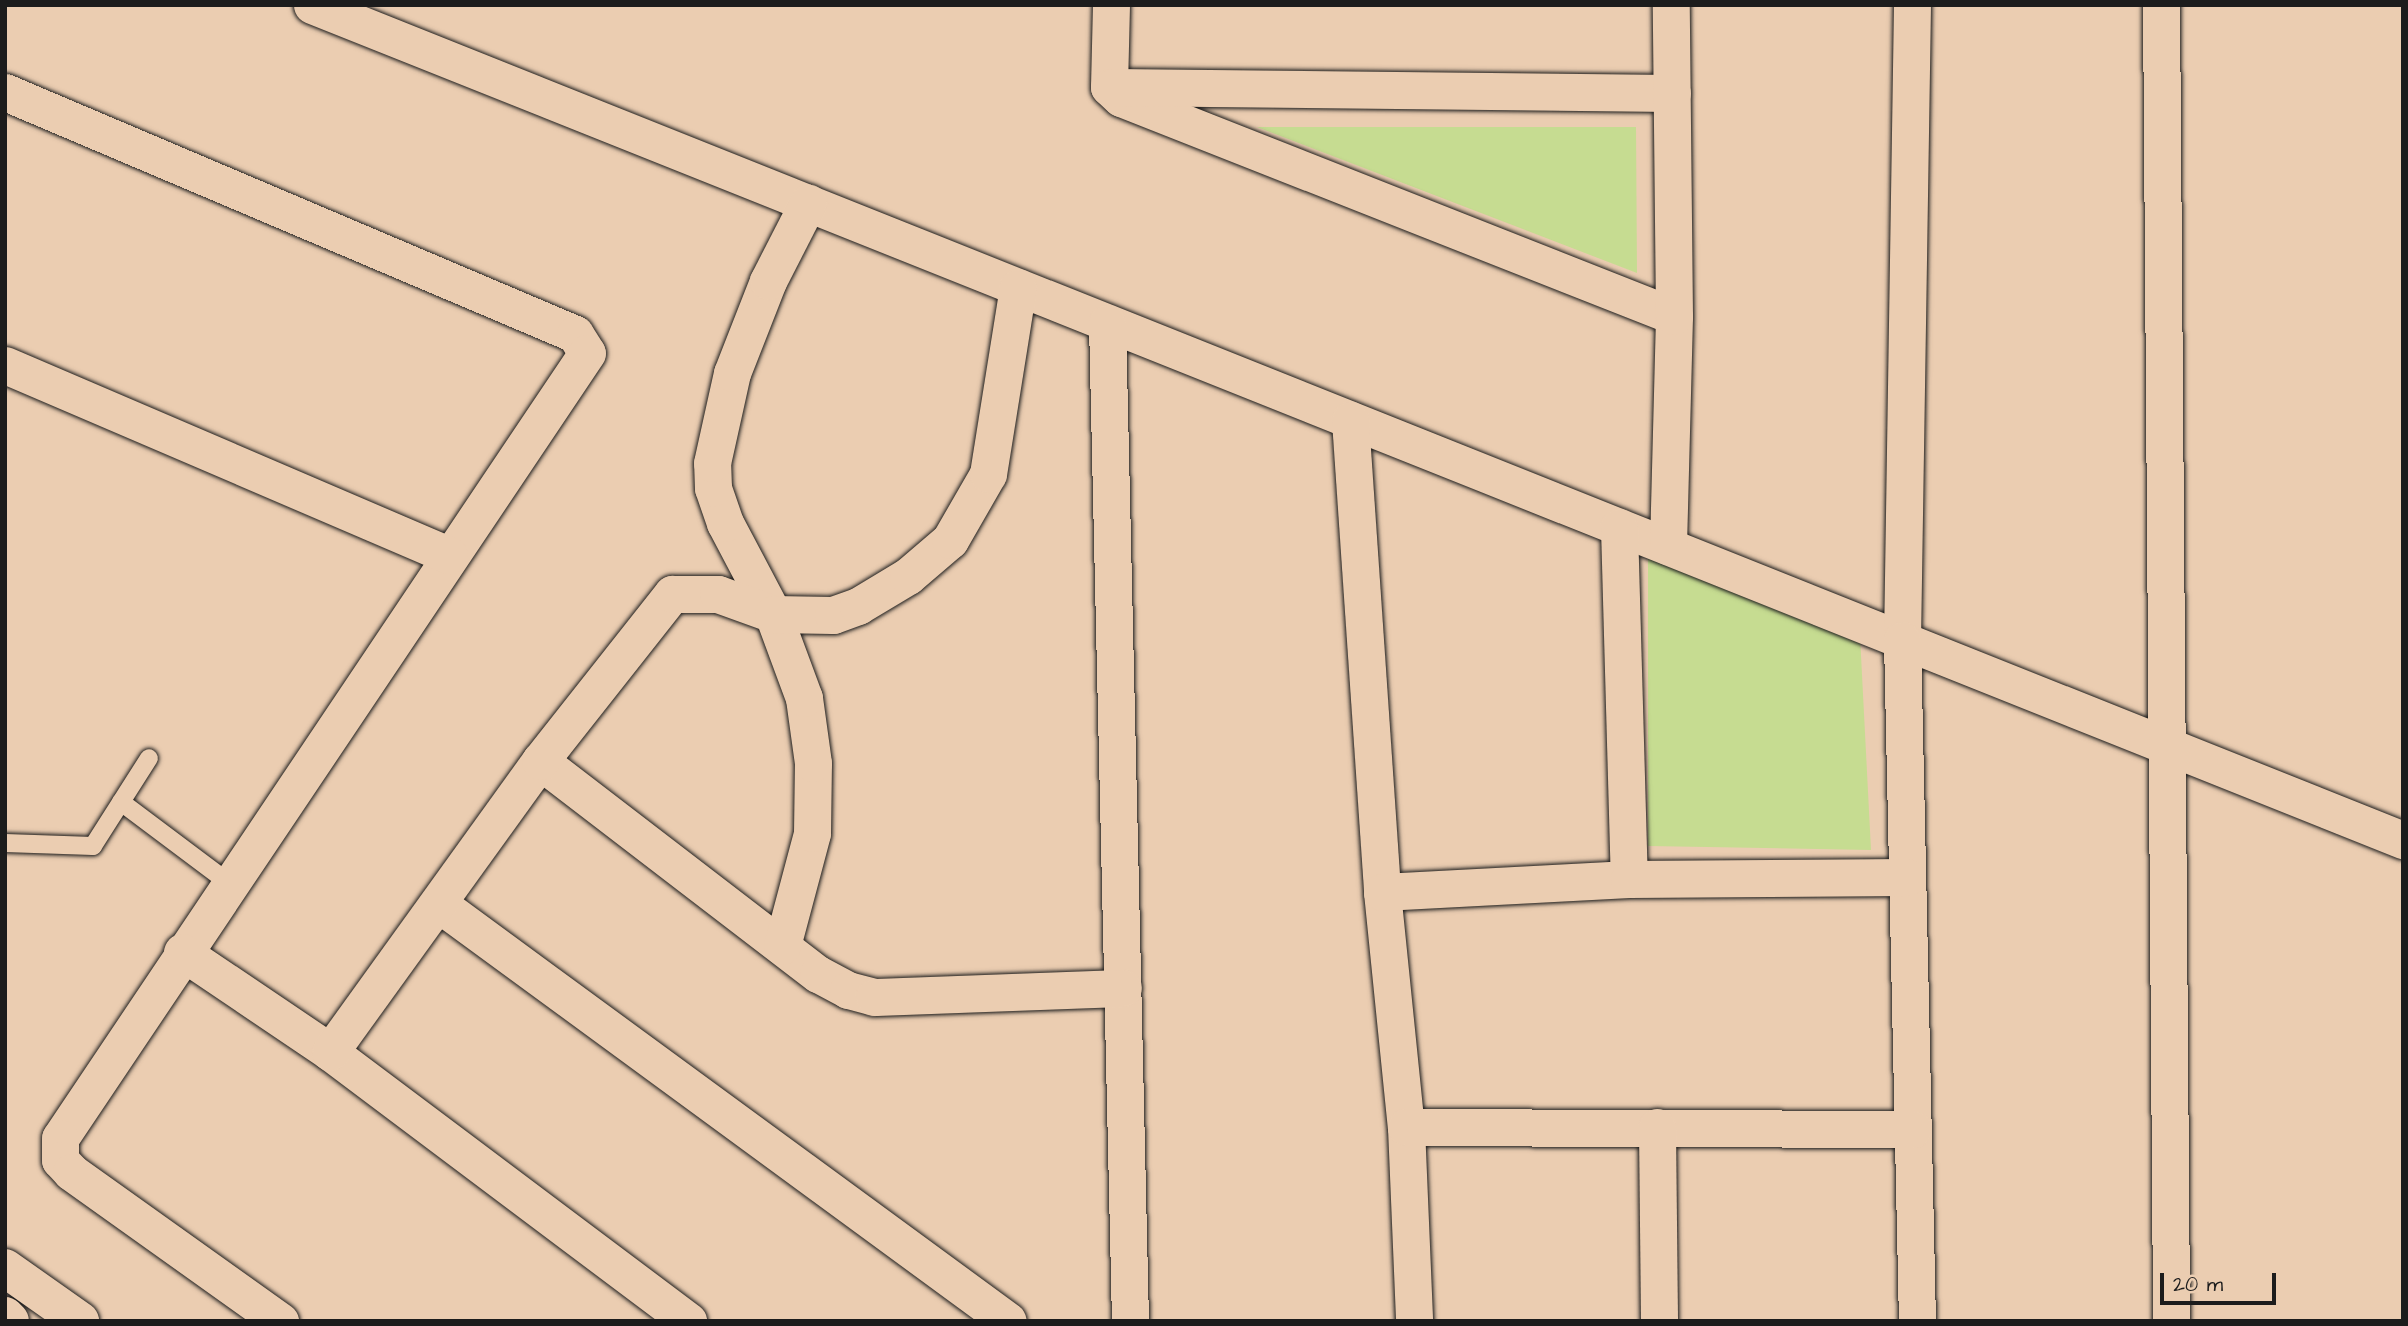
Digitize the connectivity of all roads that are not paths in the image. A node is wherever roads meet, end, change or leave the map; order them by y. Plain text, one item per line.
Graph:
1 (312, 5) edge
2 (1111, 5) edge
3 (1671, 5) edge
4 (1912, 5) edge
5 (2161, 5) edge
6 (1109, 87) junction
7 (5, 92) edge
8 (1672, 93) junction
9 (808, 203) junction
10 (1018, 287) junction
11 (1674, 316) junction
12 (1107, 323) junction
13 (5, 365) edge
14 (1350, 420) junction
15 (1619, 527) junction
16 (1668, 546) junction
17 (449, 555) junction
18 (773, 614) junction
19 (1902, 640) junction
20 (2163, 744) junction
21 (149, 758) dead end
22 (540, 761) junction
23 (121, 802) junction
24 (2403, 840) edge
25 (5, 843) edge
26 (1907, 877) junction
27 (1629, 879) junction
28 (229, 883) junction
29 (1382, 892) junction
30 (439, 904) junction
31 (782, 946) junction
32 (182, 951) junction
33 (1123, 988) junction
34 (330, 1052) junction
35 (1406, 1127) junction
36 (1657, 1127) junction
37 (1913, 1129) junction
38 (5, 1268) edge
39 (5, 1316) edge
40 (10, 1321) edge
41 (80, 1321) edge
42 (280, 1321) edge
43 (688, 1321) edge
44 (1008, 1321) edge
45 (1130, 1321) edge
46 (1414, 1321) edge
47 (1659, 1321) edge
48 (1917, 1321) edge
49 (2171, 1321) edge

1 - 9 street
2 - 6 street
3 - 8 street
4 - 19 street
5 - 20 street
6 - 8 street
6 - 11 street
7 - 17 street
8 - 11 street
9 - 10 street
9 - 18 street
10 - 12 street
10 - 18 street
11 - 16 street
12 - 14 street
12 - 33 street
13 - 17 street
14 - 15 street
14 - 29 street
15 - 16 street
15 - 27 street
16 - 19 street
17 - 28 street
18 - 22 street
18 - 31 street
19 - 20 street
19 - 26 street
20 - 24 street
20 - 49 street
21 - 23 lane
22 - 30 street
22 - 31 street
23 - 25 lane
23 - 28 lane
26 - 27 street
26 - 37 street
27 - 29 street
28 - 32 street
29 - 35 street
30 - 34 street
30 - 44 street
31 - 33 street
32 - 34 street
32 - 42 street
33 - 45 street
34 - 43 street
35 - 36 street
35 - 46 street
36 - 37 street
36 - 47 street
37 - 48 street
38 - 41 main road
39 - 40 main road

